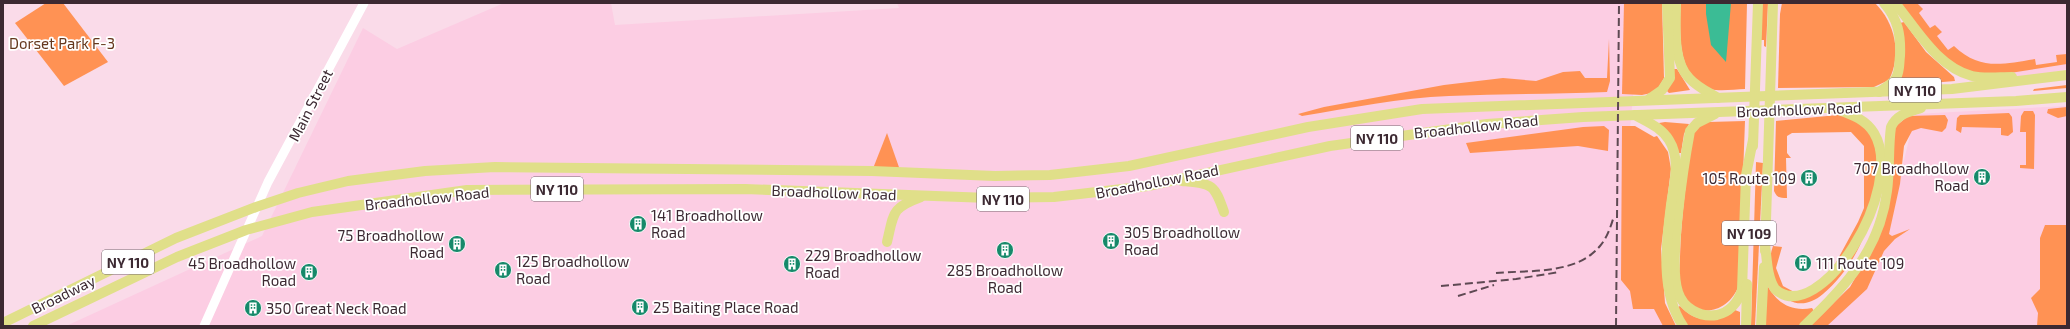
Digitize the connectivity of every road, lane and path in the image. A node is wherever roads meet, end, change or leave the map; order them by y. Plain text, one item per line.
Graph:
1 (364, 3) edge
2 (1668, 3) edge
3 (1676, 3) edge
4 (1758, 3) edge
5 (1773, 3) edge
6 (1780, 3) edge
7 (1884, 3) edge
8 (1895, 3) edge
9 (2067, 75) edge
10 (2048, 78) junction
11 (1771, 79) junction
12 (1879, 92) junction
13 (2067, 96) edge
14 (1718, 98) junction
15 (1647, 100) junction
16 (1931, 104) junction
17 (1834, 108) junction
18 (1722, 112) junction
19 (1635, 115) junction
20 (1753, 140) junction
21 (1174, 180) junction
22 (925, 196) junction
23 (256, 207) junction
24 (1224, 212) dead end
25 (246, 230) junction
26 (887, 242) dead end
27 (1765, 245) junction
28 (1813, 303) dead end
29 (1802, 305) dead end
30 (3, 323) edge
31 (33, 326) edge
32 (204, 326) edge
33 (1683, 326) edge
34 (1746, 326) edge
35 (1762, 326) edge
36 (1804, 326) edge

1 - 23 main road, Main Street
2 - 15 main road
3 - 14 main road
4 - 20 main road, NY 109
5 - 11 main road, NY 109
6 - 11 main road
7 - 12 main road
8 - 10 main road
9 - 10 main road, Broadhollow Road / NY 110
10 - 12 main road, Broadhollow Road / NY 110
11 - 27 main road, NY 109
12 - 14 main road, Broadhollow Road / NY 110
13 - 16 main road, Broadhollow Road / NY 110
14 - 15 main road, Broadhollow Road / NY 110
15 - 23 main road, Broadhollow Road / NY 110
16 - 17 main road, Broadhollow Road / NY 110
16 - 36 main road
17 - 18 main road, Broadhollow Road / NY 110
17 - 28 main road
18 - 19 main road, Broadhollow Road / NY 110
18 - 20 main road
19 - 21 main road, Broadhollow Road / NY 110
19 - 33 main road
20 - 34 main road, NY 109
21 - 22 main road, Broadhollow Road / NY 110
21 - 24 main road
22 - 25 main road, Broadhollow Road / NY 110
22 - 26 main road
23 - 25 main road, Main Street
23 - 30 main road, Broadway / NY 110
25 - 31 main road, Broadway / NY 110
25 - 32 main road, Main Street
27 - 29 main road
27 - 35 main road, NY 109

